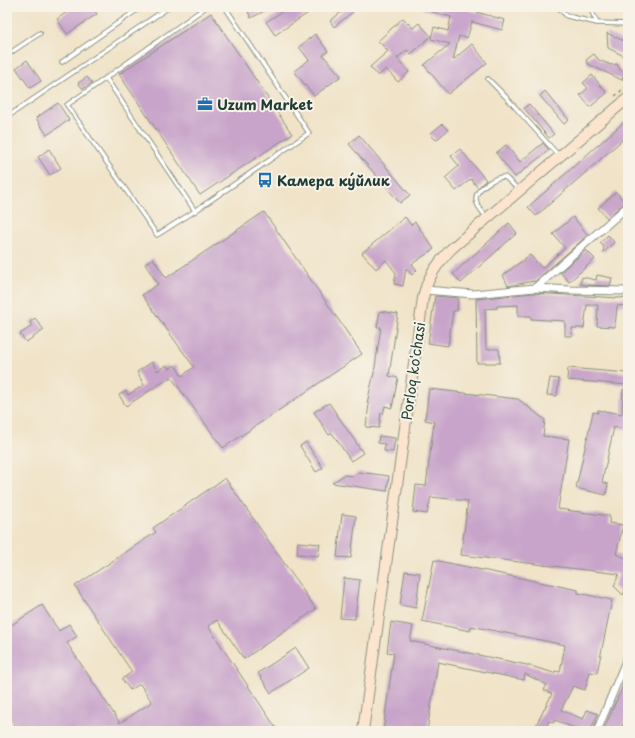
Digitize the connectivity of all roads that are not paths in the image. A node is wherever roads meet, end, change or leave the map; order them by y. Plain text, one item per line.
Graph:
1 (142, 7) edge
2 (169, 7) edge
3 (206, 7) edge
4 (225, 7) edge
5 (558, 7) edge
6 (590, 7) edge
7 (597, 23) junction
8 (628, 24) edge
9 (40, 33) dead end
10 (7, 55) edge
11 (62, 62) dead end
12 (106, 78) junction
13 (488, 79) dead end
14 (628, 98) edge
15 (7, 117) edge
16 (560, 157) junction
17 (520, 191) junction
18 (628, 206) edge
19 (194, 211) junction
20 (487, 218) junction
21 (535, 288) junction
22 (425, 290) junction
23 (628, 291) edge
24 (628, 656) edge
25 (363, 731) edge
26 (597, 731) edge

1 - 11 lane
2 - 15 lane
3 - 12 lane
4 - 19 lane
5 - 7 lane
6 - 7 lane
7 - 8 lane
9 - 10 lane
12 - 19 lane
12 - 19 lane
13 - 16 lane
14 - 16 main road, Porloq ko'chasi
16 - 17 main road, Porloq ko'chasi
17 - 20 main road, Porloq ko'chasi
17 - 20 lane
18 - 21 street
20 - 22 main road, Porloq ko'chasi
21 - 22 street
21 - 23 street
22 - 25 main road, Porloq ko'chasi
24 - 26 street

